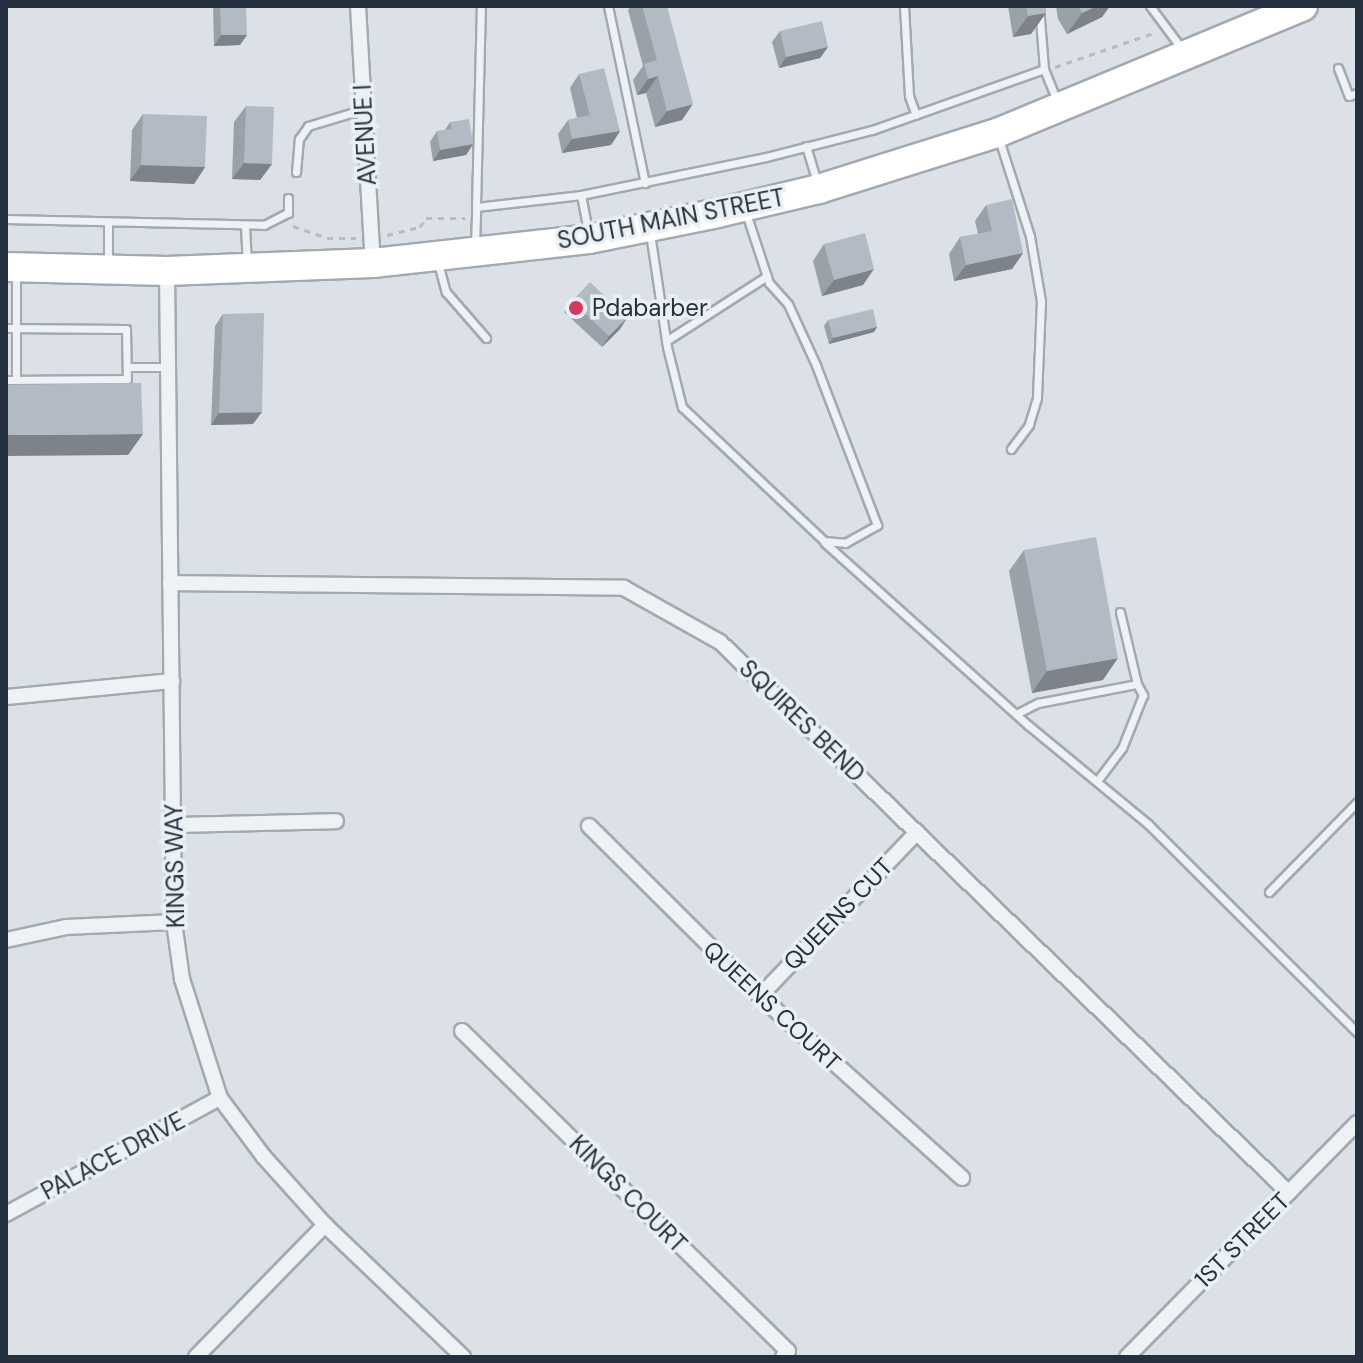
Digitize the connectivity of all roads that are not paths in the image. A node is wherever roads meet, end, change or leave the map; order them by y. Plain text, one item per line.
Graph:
1 (358, 6) edge
2 (481, 6) edge
3 (608, 6) edge
4 (904, 6) edge
5 (1039, 6) edge
6 (1150, 6) edge
7 (1255, 6) edge
8 (1303, 6) edge
9 (1237, 33) junction
10 (1186, 55) junction
11 (1338, 68) dead end
12 (1044, 69) junction
13 (1357, 93) edge
14 (1060, 107) junction
15 (364, 109) junction
16 (916, 115) junction
17 (997, 133) junction
18 (806, 146) junction
19 (296, 172) dead end
20 (645, 183) junction
21 (819, 189) junction
22 (581, 195) junction
23 (288, 198) dead end
24 (476, 207) junction
25 (744, 207) junction
26 (6, 219) edge
27 (108, 223) junction
28 (245, 226) junction
29 (648, 227) junction
30 (589, 239) junction
31 (475, 254) junction
32 (436, 257) junction
33 (373, 263) junction
34 (11, 267) edge
35 (108, 270) junction
36 (247, 270) junction
37 (167, 271) junction
38 (767, 276) junction
39 (6, 328) edge
40 (16, 330) junction
41 (486, 338) dead end
42 (666, 341) junction
43 (127, 367) junction
44 (168, 367) junction
45 (6, 380) edge
46 (16, 380) junction
47 (1011, 449) dead end
48 (824, 541) junction
49 (170, 583) junction
50 (1120, 612) dead end
51 (172, 681) junction
52 (1137, 684) junction
53 (6, 697) edge
54 (1016, 714) junction
55 (1097, 781) junction
56 (1357, 802) edge
57 (336, 821) dead end
58 (175, 825) junction
59 (589, 826) dead end
60 (917, 832) junction
61 (1269, 892) dead end
62 (174, 922) junction
63 (6, 940) edge
64 (760, 996) junction
65 (462, 1031) dead end
66 (1357, 1032) edge
67 (220, 1098) junction
68 (1357, 1123) edge
69 (962, 1178) dead end
70 (1289, 1193) junction
71 (6, 1214) edge
72 (325, 1225) junction
73 (196, 1357) edge
74 (463, 1357) edge
75 (783, 1357) edge
76 (1128, 1357) edge

1 - 15 street, AVENUE I
2 - 24 lane
3 - 20 lane
4 - 16 lane
5 - 12 lane
6 - 10 lane
7 - 9 highway
8 - 9 highway, SOUTH MAIN STREET
9 - 10 highway, SOUTH MAIN STREET
10 - 14 highway, SOUTH MAIN STREET
11 - 13 lane
12 - 14 lane
12 - 16 lane
14 - 17 highway, SOUTH MAIN STREET
15 - 19 lane
15 - 33 street, AVENUE I
16 - 18 lane
17 - 21 highway, SOUTH MAIN STREET
17 - 47 lane
18 - 20 lane
18 - 21 lane
20 - 22 lane
21 - 25 highway, SOUTH MAIN STREET
22 - 24 lane
22 - 30 lane
23 - 28 lane
24 - 31 lane
25 - 29 highway, SOUTH MAIN STREET
25 - 38 lane
26 - 27 lane
27 - 28 lane
27 - 35 lane
28 - 36 lane
29 - 30 highway, SOUTH MAIN STREET
29 - 42 lane
30 - 31 highway, SOUTH MAIN STREET
31 - 32 highway, SOUTH MAIN STREET
32 - 33 highway, SOUTH MAIN STREET
32 - 41 lane
33 - 36 highway, SOUTH MAIN STREET
34 - 35 highway, SOUTH MAIN STREET
34 - 40 lane
35 - 37 highway, SOUTH MAIN STREET
36 - 37 highway, SOUTH MAIN STREET
37 - 44 street, KINGS WAY
38 - 42 lane
38 - 48 lane
39 - 40 lane
40 - 43 lane
40 - 46 lane
42 - 48 lane
43 - 44 lane
43 - 46 lane
44 - 49 street, KINGS WAY
45 - 46 lane
48 - 54 lane
49 - 51 street, KINGS WAY
49 - 60 street, SQUIRES BEND
50 - 52 lane
51 - 53 street
51 - 58 street, KINGS WAY
52 - 54 lane
52 - 55 lane
54 - 55 lane
55 - 66 lane
56 - 61 lane
57 - 58 street
58 - 62 street, KINGS WAY
59 - 64 street, QUEENS COURT
60 - 64 street, QUEENS CUT
60 - 70 street, SQUIRES BEND
62 - 63 street
62 - 67 street, KINGS WAY
64 - 69 street, QUEENS COURT
65 - 75 street, KINGS COURT
67 - 71 street, PALACE DRIVE
67 - 72 street, KINGS WAY
68 - 70 street, 1ST STREET
70 - 76 street, 1ST STREET
72 - 73 street
72 - 74 street, KINGS WAY

